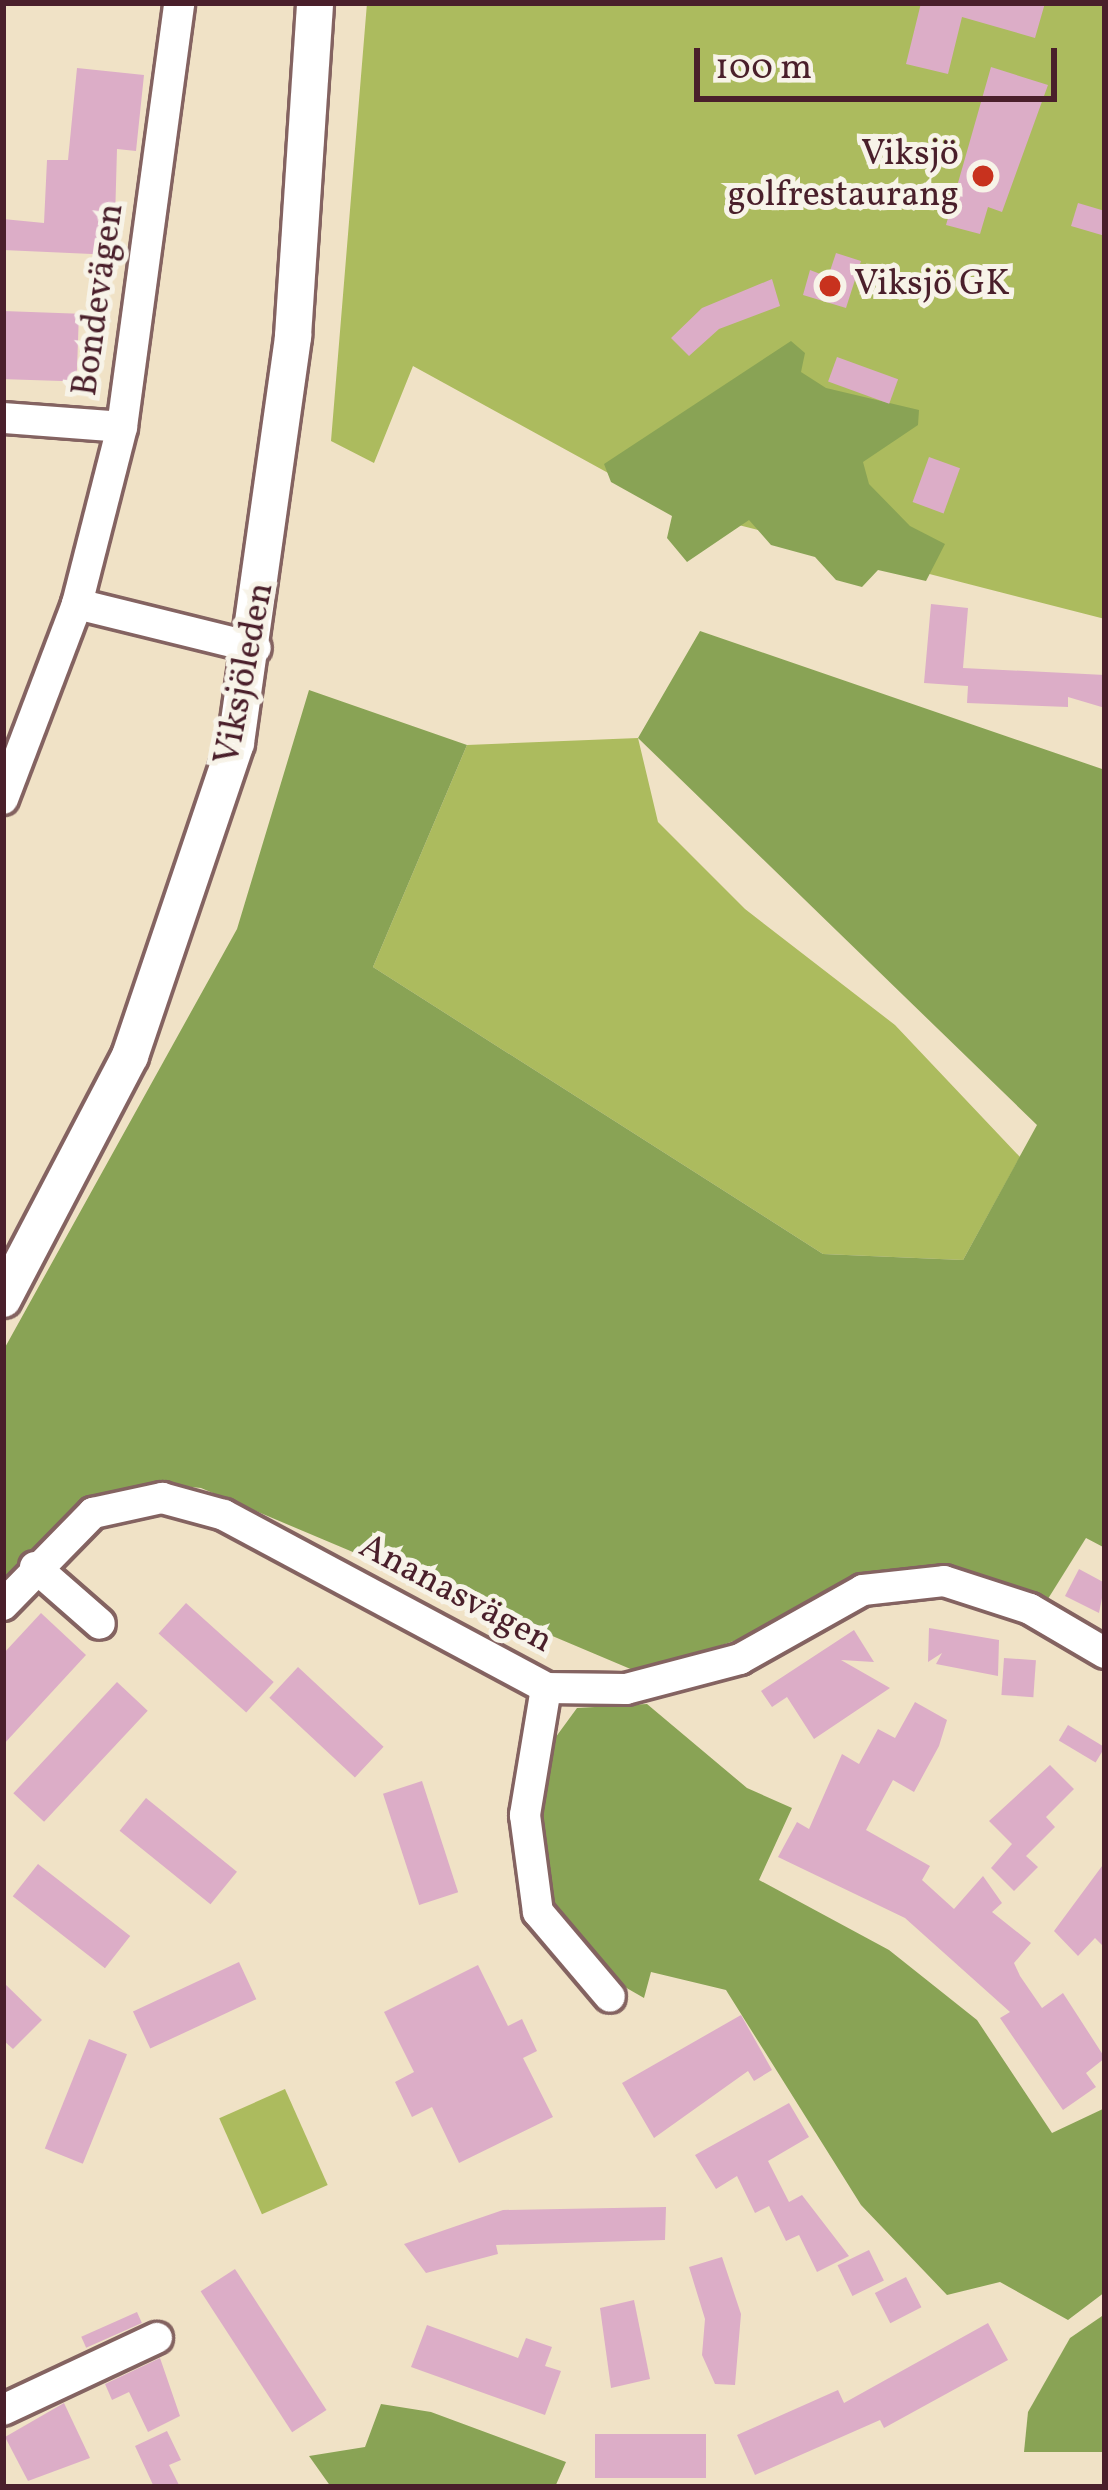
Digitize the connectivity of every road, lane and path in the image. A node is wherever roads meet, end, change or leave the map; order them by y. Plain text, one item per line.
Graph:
1 (179, 3) edge
2 (315, 3) edge
3 (3, 418) edge
4 (122, 427) junction
5 (77, 604) junction
6 (256, 648) junction
7 (11, 743) edge
8 (3, 799) edge
9 (3, 1299) edge
10 (35, 1567) junction
11 (3, 1605) edge
12 (100, 1624) dead end
13 (1105, 1653) edge
14 (546, 1688) junction
15 (610, 1997) dead end
16 (158, 2338) dead end
17 (3, 2410) edge

1 - 4 street, Bondevägen
2 - 6 main road, Viksjöleden
3 - 4 street
4 - 5 street, Bondevägen
5 - 6 street
5 - 7 street, Bondevägen
6 - 9 main road, Viksjöleden
7 - 8 street, Bondevägen
10 - 11 street, Ananasvägen
10 - 12 street
10 - 14 street, Ananasvägen
13 - 14 street, Ananasvägen
14 - 15 street
16 - 17 street

